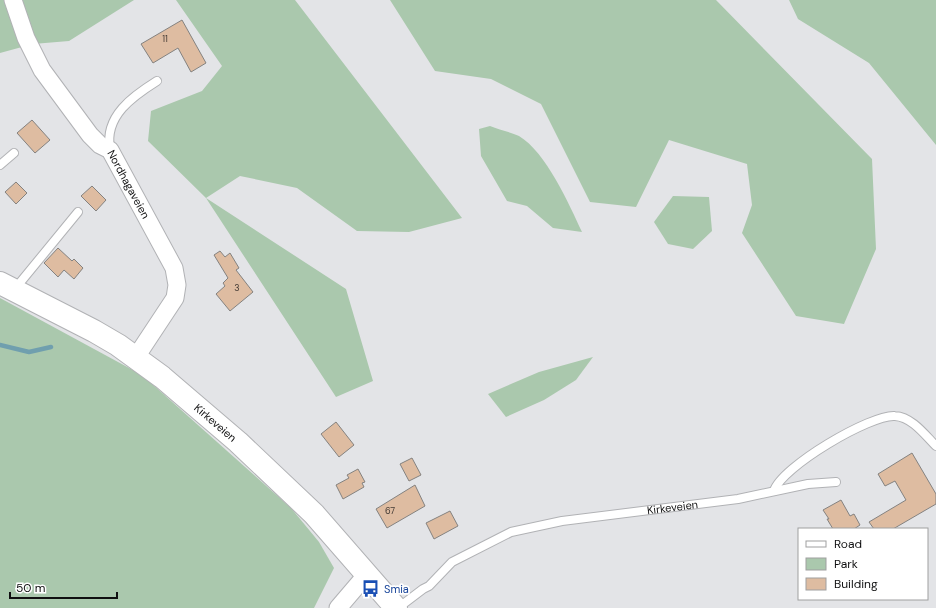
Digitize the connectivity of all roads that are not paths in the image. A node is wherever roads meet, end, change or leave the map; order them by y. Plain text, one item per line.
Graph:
1 (13, 0) edge
2 (157, 81) dead end
3 (110, 150) junction
4 (14, 153) dead end
5 (0, 165) edge
6 (78, 212) dead end
7 (7, 287) edge
8 (136, 357) junction
9 (936, 446) edge
10 (836, 482) dead end
11 (774, 491) junction
12 (367, 574) junction
13 (338, 608) edge
14 (397, 608) edge

1 - 3 street, Nordhagaveien
2 - 3 lane
3 - 8 street, Nordhagaveien
4 - 5 lane
6 - 7 lane
7 - 8 main road, Kirkeveien
8 - 12 main road, Kirkeveien
9 - 11 lane
10 - 11 lane, Kirkeveien
11 - 14 lane, Kirkeveien
12 - 13 street
12 - 14 main road, Kirkeveien

